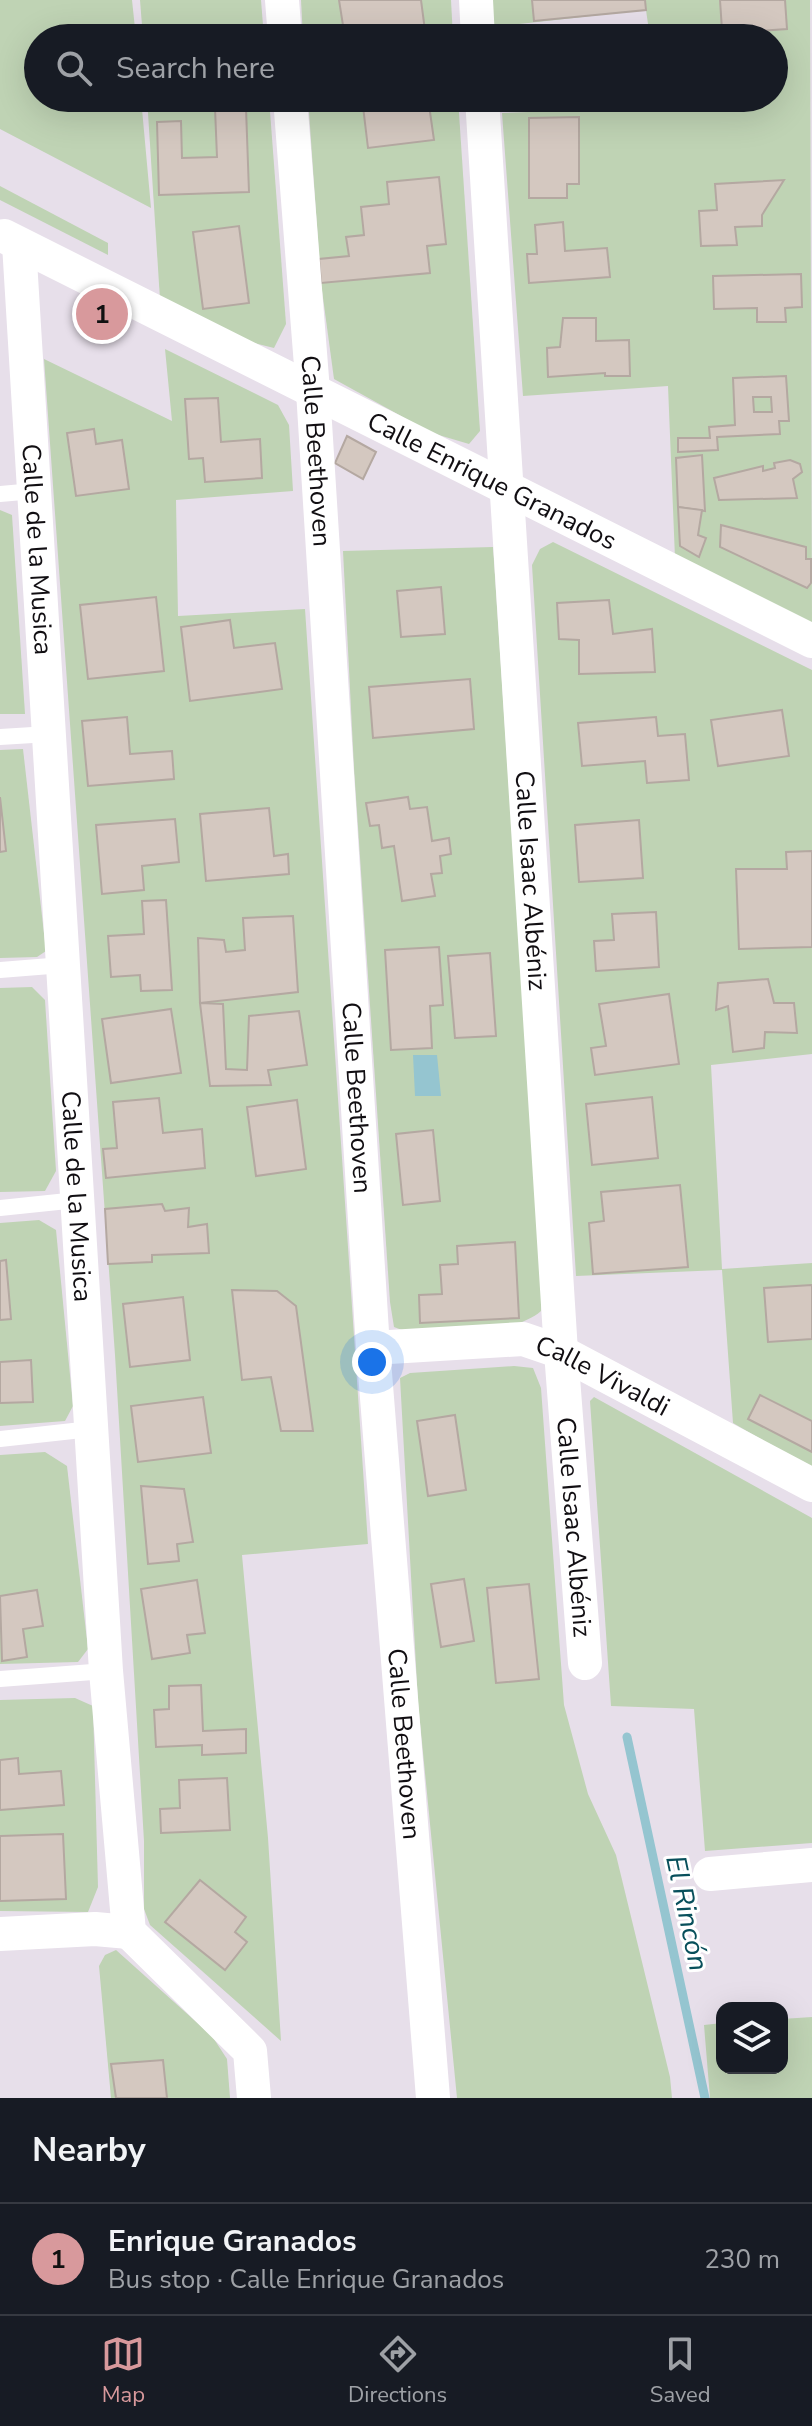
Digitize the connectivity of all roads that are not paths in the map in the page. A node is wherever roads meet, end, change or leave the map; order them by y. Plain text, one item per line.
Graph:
1 (282, 0) edge
2 (476, 0) edge
3 (284, 24) edge
4 (477, 24) edge
5 (291, 112) edge
6 (483, 112) edge
7 (10, 239) edge
8 (313, 391) junction
9 (509, 489) junction
10 (34, 491) junction
11 (0, 494) edge
12 (812, 641) edge
13 (49, 734) junction
14 (0, 737) edge
15 (63, 965) junction
16 (0, 970) edge
17 (77, 1200) junction
18 (0, 1208) edge
19 (373, 1348) junction
20 (561, 1352) junction
21 (91, 1429) junction
22 (0, 1439) edge
23 (812, 1485) edge
24 (585, 1663) dead end
25 (106, 1671) junction
26 (0, 1679) edge
27 (812, 1865) edge
28 (710, 1874) dead end
29 (129, 1932) junction
30 (0, 1934) edge
31 (254, 2098) edge
32 (433, 2098) edge

1 - 3 street
2 - 4 street
5 - 8 street, Calle Beethoven
6 - 9 street, Calle Isaac Albéniz
7 - 8 street, Calle Enrique Granados
7 - 10 street, Calle de la Musica
8 - 9 street, Calle Enrique Granados
8 - 19 street, Calle Beethoven
9 - 12 street, Calle Enrique Granados
9 - 20 street, Calle Isaac Albéniz
10 - 11 lane
10 - 13 street, Calle de la Musica
13 - 14 lane
13 - 15 street, Calle de la Musica
15 - 16 lane
15 - 17 street, Calle de la Musica
17 - 18 lane
17 - 21 street, Calle de la Musica
19 - 20 street, Calle Vivaldi
19 - 32 street, Calle Beethoven
20 - 23 street, Calle Vivaldi
20 - 24 street, Calle Isaac Albéniz
21 - 22 lane
21 - 25 street, Calle de la Musica
25 - 26 lane
25 - 29 street, Calle de la Musica
27 - 28 street
29 - 30 street
29 - 31 street

